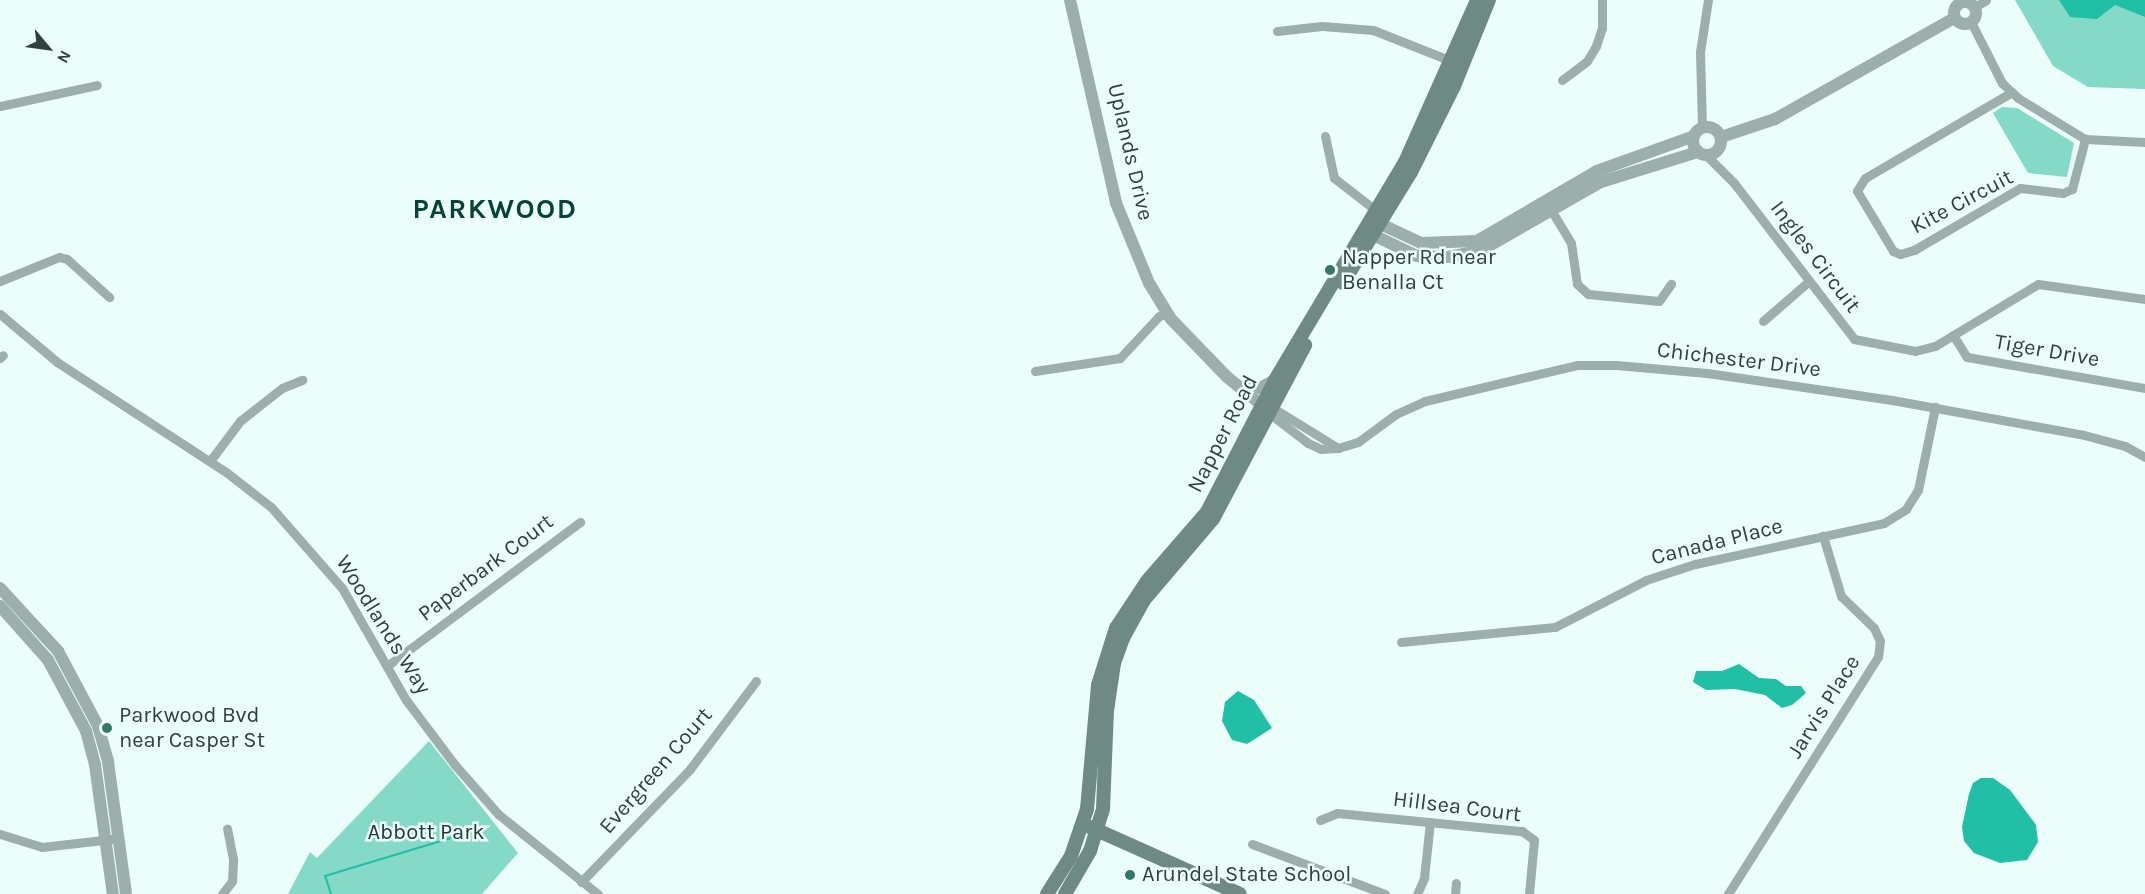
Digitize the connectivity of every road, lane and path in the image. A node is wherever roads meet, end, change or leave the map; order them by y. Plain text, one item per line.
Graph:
1 (1070, 0) edge
2 (1477, 0) edge
3 (1489, 0) edge
4 (1602, 0) edge
5 (1708, 0) edge
6 (1986, 0) edge
7 (1960, 1) edge
8 (1975, 7) junction
9 (1954, 18) junction
10 (1971, 22) junction
11 (1277, 31) dead end
12 (1457, 64) junction
13 (1562, 81) dead end
14 (97, 86) dead end
15 (2012, 92) junction
16 (0, 106) edge
17 (1698, 132) junction
18 (1325, 136) dead end
19 (1720, 137) junction
20 (2085, 139) junction
21 (2145, 142) edge
22 (1702, 153) junction
23 (1549, 207) junction
24 (1374, 223) junction
25 (0, 281) edge
26 (1808, 282) junction
27 (1671, 284) dead end
28 (109, 297) dead end
29 (2145, 299) edge
30 (1168, 313) junction
31 (0, 314) edge
32 (1762, 321) dead end
33 (1953, 335) junction
34 (1035, 371) dead end
35 (302, 380) dead end
36 (1275, 380) junction
37 (1237, 386) junction
38 (2145, 388) edge
39 (1935, 407) junction
40 (1269, 409) junction
41 (2145, 457) edge
42 (210, 461) junction
43 (1228, 473) junction
44 (580, 522) dead end
45 (1823, 536) junction
46 (0, 588) edge
47 (0, 606) edge
48 (1401, 642) dead end
49 (387, 666) junction
50 (756, 681) dead end
51 (1320, 820) dead end
52 (1430, 822) junction
53 (1082, 824) junction
54 (227, 829) dead end
55 (1098, 830) junction
56 (0, 834) edge
57 (106, 839) junction
58 (119, 839) junction
59 (1252, 844) dead end
60 (581, 882) junction
61 (1456, 883) dead end
62 (113, 894) edge
63 (126, 894) edge
64 (222, 894) edge
65 (598, 894) edge
66 (1047, 894) edge
67 (1065, 894) edge
68 (1240, 894) edge
69 (1385, 894) edge
70 (1417, 894) edge
71 (1455, 894) edge
72 (1529, 894) edge
73 (1728, 894) edge

1 - 30 street, Uplands Drive
2 - 12 main road, Napper Road
3 - 12 main road, Napper Road
4 - 13 street
5 - 17 street
6 - 8 street
7 - 8 street
7 - 9 street
8 - 10 street
9 - 10 street
9 - 19 street
10 - 15 street
11 - 12 street
12 - 24 main road, Napper Road
14 - 16 street
15 - 20 street
15 - 20 street, Kite Circuit
17 - 19 street
17 - 22 street
17 - 23 street
18 - 24 street
19 - 22 street
20 - 21 street
22 - 23 street
22 - 26 street, Ingles Circuit
23 - 24 street
23 - 27 street
24 - 36 main road, Napper Road
24 - 40 main road, Napper Road
25 - 28 street
26 - 32 street
26 - 33 street, Ingles Circuit
29 - 33 street, Ingles Circuit
30 - 34 street
30 - 37 street, Uplands Drive
31 - 42 street, Woodlands Way
33 - 38 street, Tiger Drive
35 - 42 street
36 - 37 street
36 - 40 main road, Napper Road
37 - 40 street, Uplands Drive
37 - 43 street
39 - 40 street, Chichester Drive
39 - 41 street, Chichester Drive
39 - 45 street, Canada Place
40 - 43 main road, Napper Road
40 - 55 main road, Napper Road
42 - 49 street, Woodlands Way
43 - 53 main road, Napper Road
44 - 49 street, Paperbark Court
45 - 48 street, Canada Place
45 - 73 street, Jarvis Place
46 - 58 street
47 - 57 street
49 - 60 street, Woodlands Way
50 - 60 street, Evergreen Court
51 - 52 street, Hillsea Court
52 - 70 street
52 - 72 street, Hillsea Court
53 - 55 main road
53 - 66 main road, Napper Road
54 - 64 street
55 - 67 main road, Napper Road
55 - 68 main road
56 - 57 street
57 - 58 street
57 - 62 street
58 - 63 street
59 - 69 street
60 - 65 street, Woodlands Way
61 - 71 street

